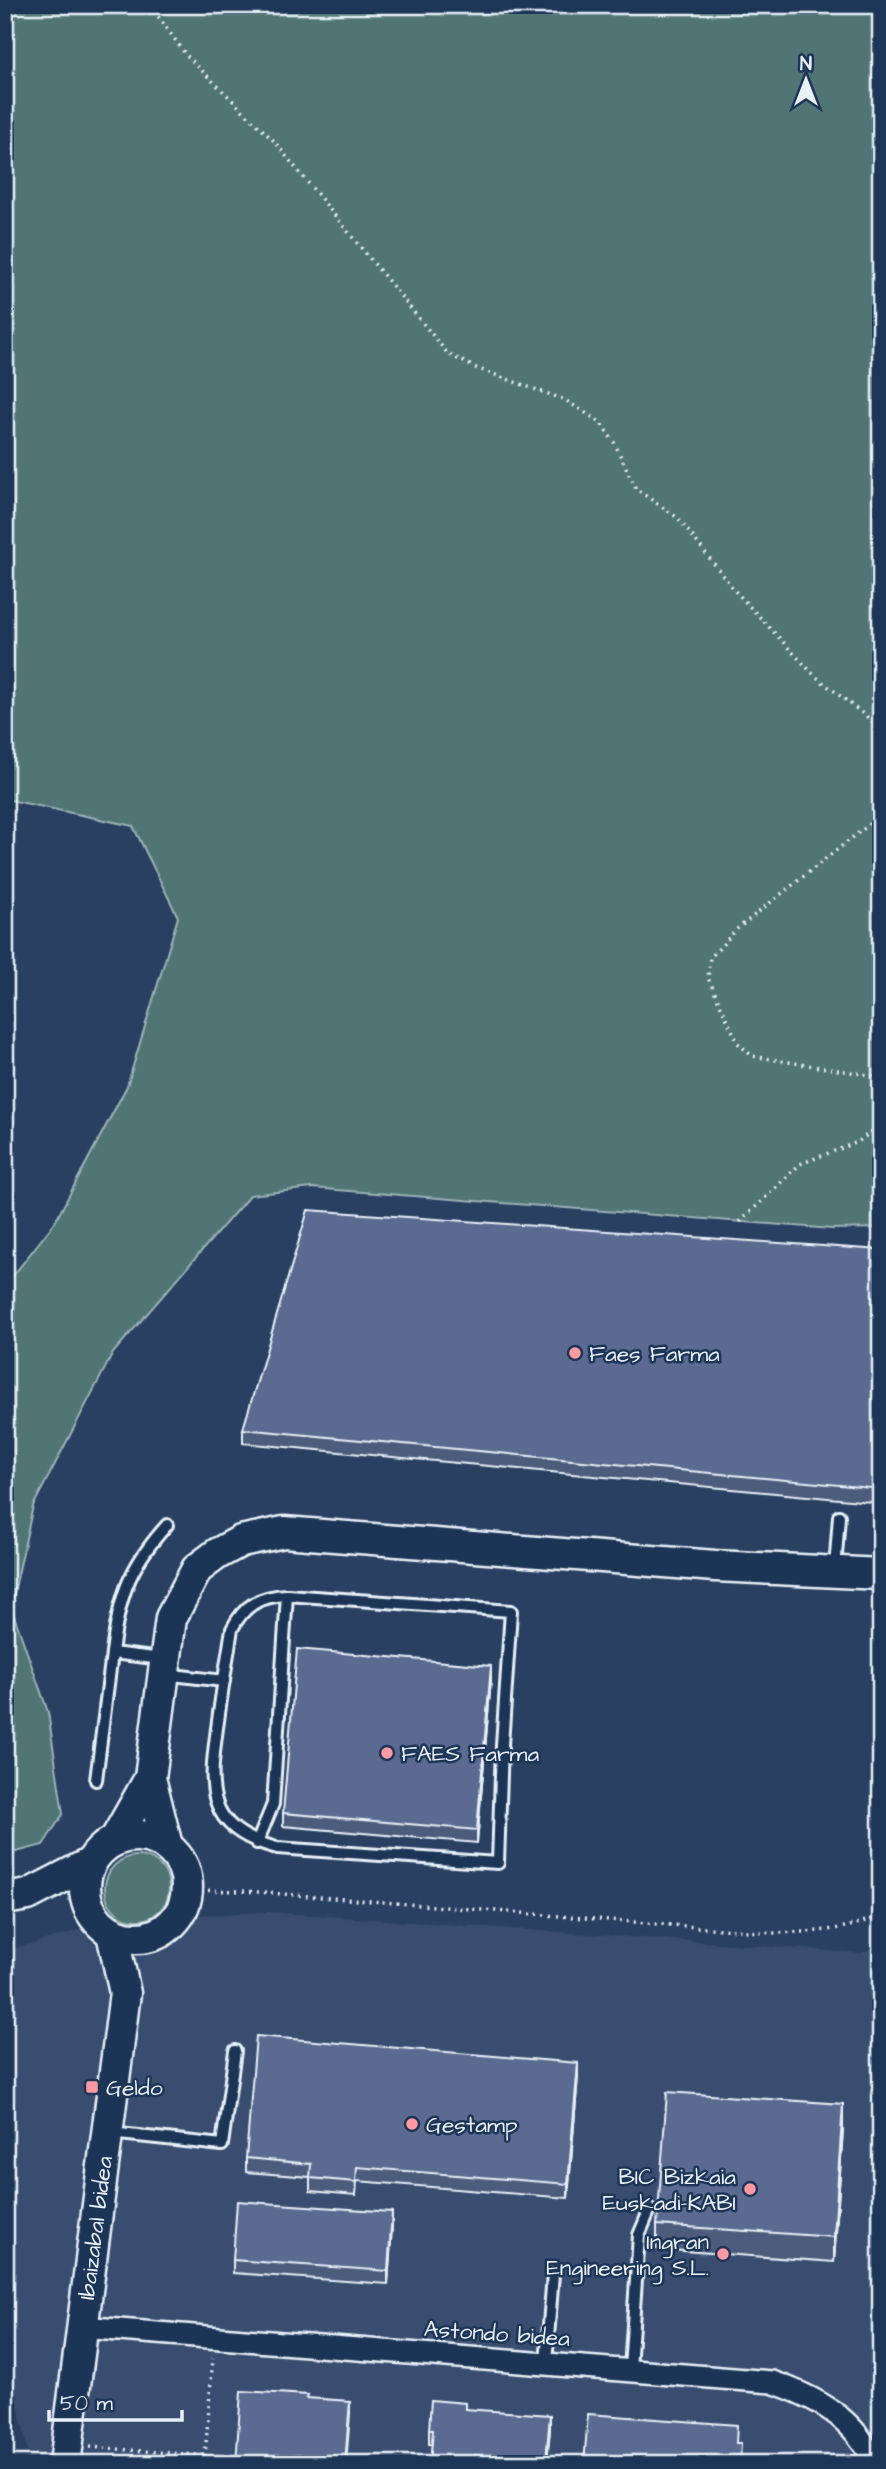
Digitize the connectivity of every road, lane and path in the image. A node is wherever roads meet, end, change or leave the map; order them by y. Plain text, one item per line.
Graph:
1 (150, 5) edge
2 (881, 728) edge
3 (881, 815) edge
4 (881, 1077) edge
5 (881, 1124) edge
6 (740, 1222) dead end
7 (839, 1516) dead end
8 (167, 1525) dead end
9 (834, 1572) junction
10 (881, 1574) edge
11 (287, 1595) junction
12 (112, 1653) junction
13 (164, 1666) junction
14 (224, 1681) junction
15 (150, 1778) junction
16 (96, 1780) dead end
17 (115, 1840) junction
18 (257, 1843) junction
19 (167, 1846) junction
20 (90, 1863) junction
21 (187, 1890) junction
22 (17, 1897) edge
23 (89, 1908) junction
24 (881, 1914) edge
25 (112, 1933) junction
26 (158, 1933) junction
27 (125, 1993) junction
28 (235, 2051) dead end
29 (107, 2133) junction
30 (650, 2209) dead end
31 (553, 2274) dead end
32 (81, 2326) junction
33 (214, 2358) dead end
34 (546, 2363) junction
35 (630, 2369) junction
36 (90, 2447) dead end
37 (205, 2456) junction
38 (237, 2458) edge
39 (65, 2464) edge
40 (875, 2464) edge

1 - 2 path
3 - 4 path
5 - 6 path
7 - 9 lane
8 - 12 lane
9 - 10 street
9 - 13 street
11 - 14 lane
11 - 18 lane
11 - 18 lane
12 - 13 lane
12 - 16 lane
13 - 14 lane
13 - 15 street
14 - 18 lane
15 - 17 street
15 - 19 street
17 - 19 street
17 - 20 street
19 - 21 street
20 - 22 street
20 - 23 street
21 - 24 path
21 - 26 street
22 - 23 street
23 - 25 street
25 - 26 street
25 - 27 street, Ibaizabal bidea
26 - 27 street, Ibaizabal bidea
27 - 29 street, Ibaizabal bidea
28 - 29 lane
29 - 32 street, Ibaizabal bidea
30 - 35 lane
31 - 34 lane
32 - 34 street, Astondo bidea
32 - 39 street, Ibaizabal bidea
33 - 37 path
34 - 35 street, Astondo bidea
35 - 40 street, Astondo bidea
36 - 37 path
37 - 38 path

